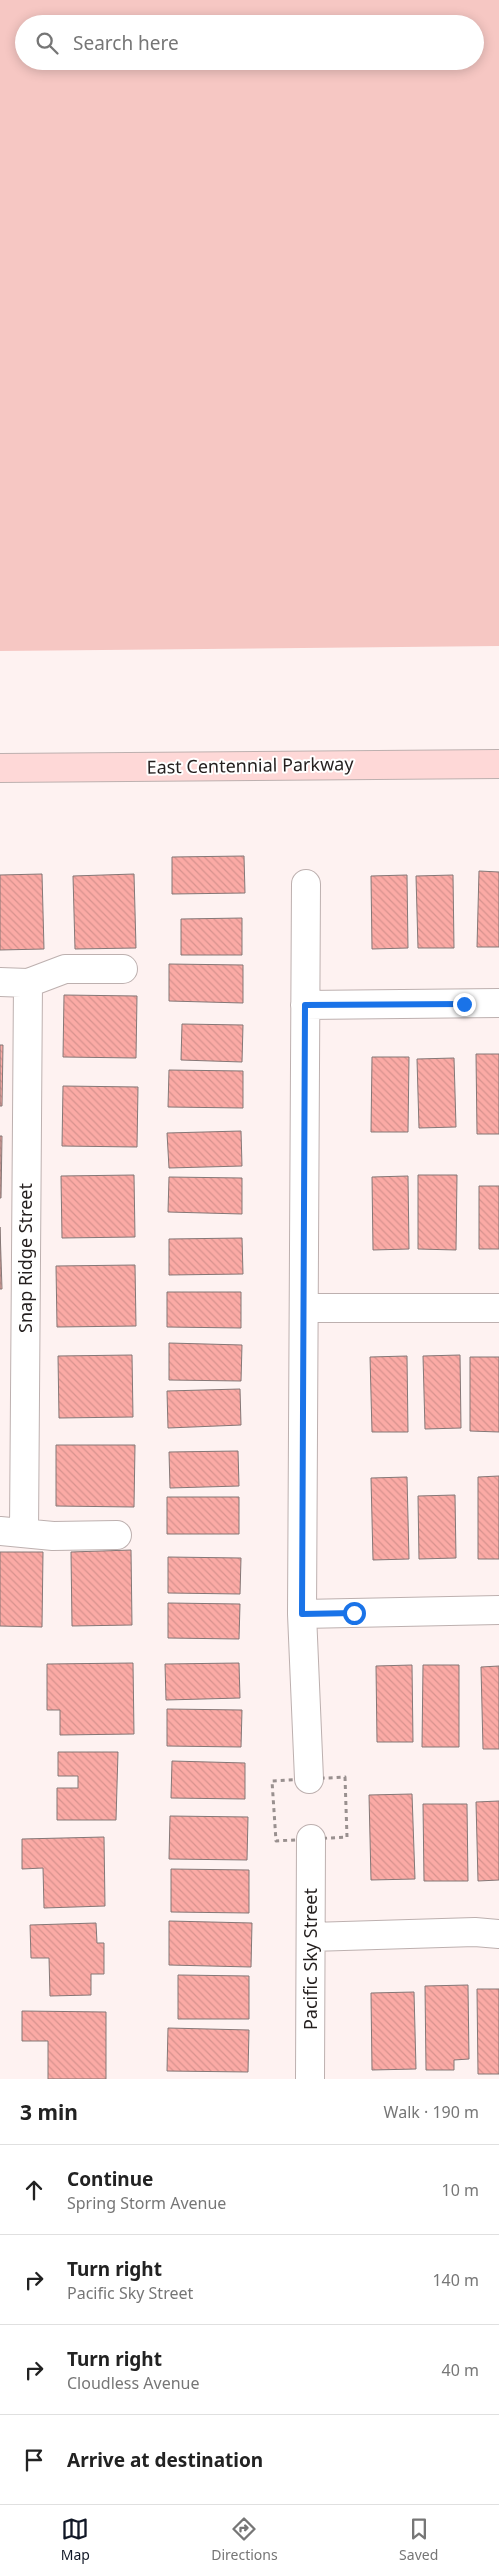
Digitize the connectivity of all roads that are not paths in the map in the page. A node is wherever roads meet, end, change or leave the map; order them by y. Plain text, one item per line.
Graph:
1 (499, 764) edge
2 (0, 768) edge
3 (306, 884) dead end
4 (124, 969) dead end
5 (0, 982) edge
6 (28, 983) junction
7 (499, 1003) edge
8 (305, 1005) junction
9 (304, 1308) junction
10 (499, 1308) edge
11 (12, 1532) edge
12 (117, 1535) dead end
13 (499, 1610) edge
14 (302, 1614) junction
15 (308, 1779) dead end
16 (311, 1839) dead end
17 (499, 1934) edge
18 (311, 1937) junction
19 (310, 2079) edge

1 - 2 main road, East Centennial Parkway
3 - 8 street
4 - 6 street
5 - 6 street
6 - 11 street, Snap Ridge Street
7 - 8 street
8 - 9 street
9 - 10 street
9 - 14 street
11 - 12 street
13 - 14 street
14 - 15 street
16 - 18 street, Pacific Sky Street
17 - 18 street
18 - 19 street, Pacific Sky Street

